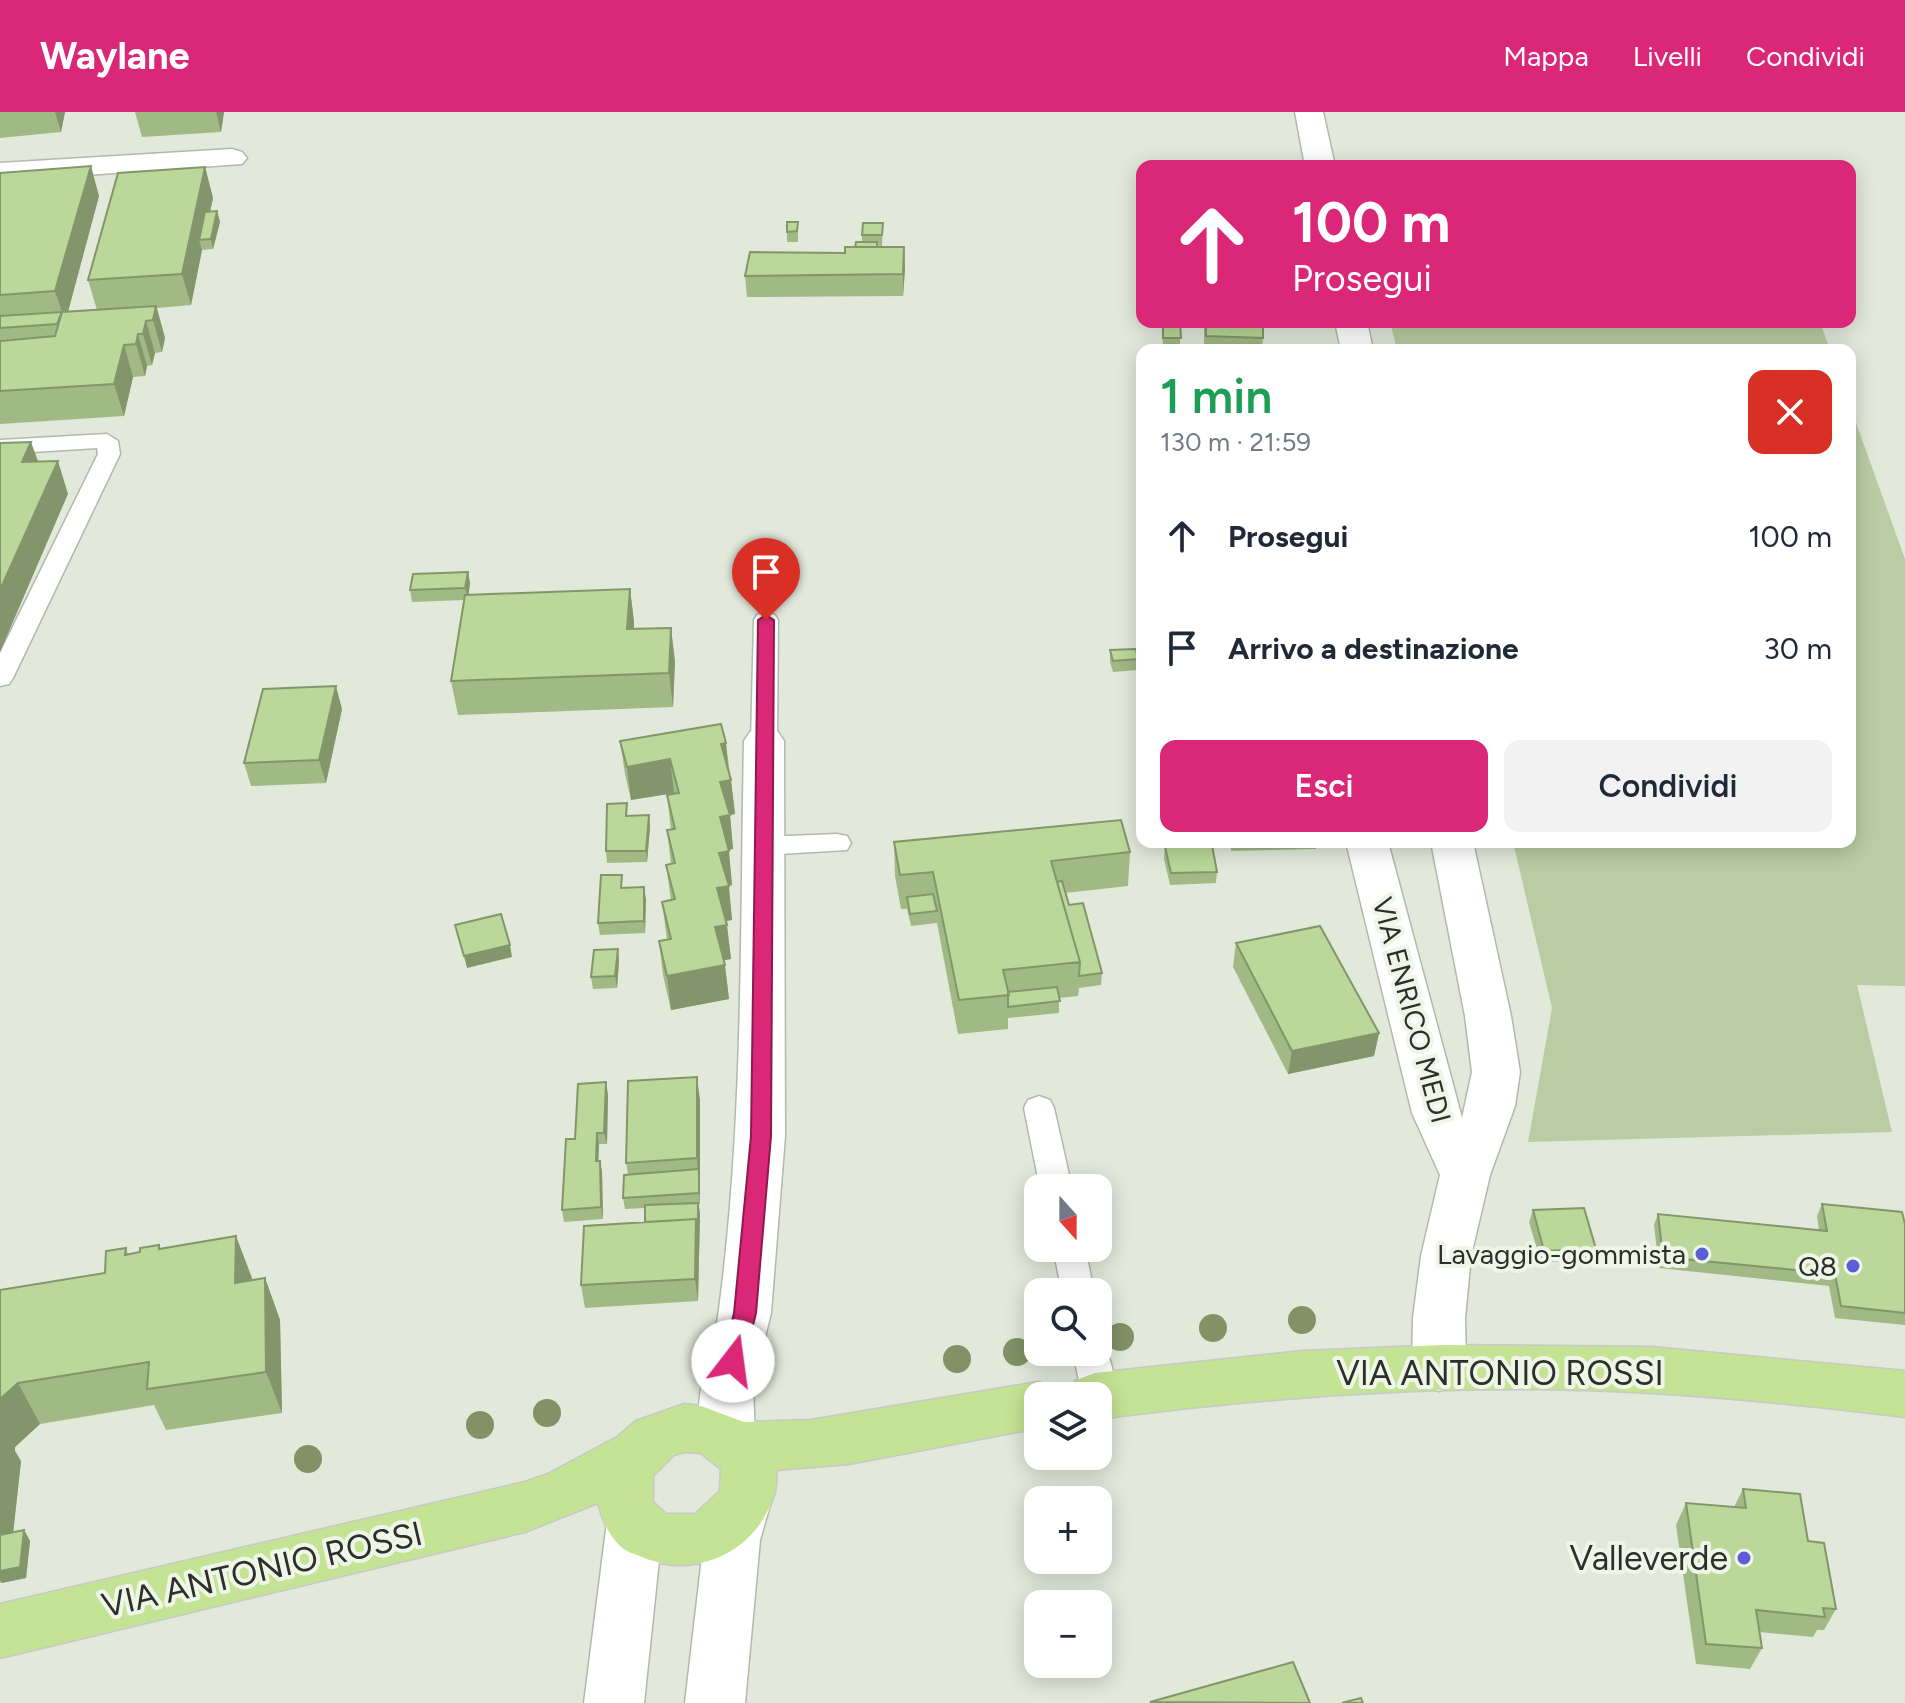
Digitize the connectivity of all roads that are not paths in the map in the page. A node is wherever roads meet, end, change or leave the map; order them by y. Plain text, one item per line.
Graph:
1 (1309, 112) edge
2 (232, 158) dead end
3 (1319, 160) edge
4 (0, 172) edge
5 (0, 447) edge
6 (766, 620) dead end
7 (0, 678) edge
8 (764, 741) joint
9 (837, 843) dead end
10 (763, 846) junction
11 (1369, 848) edge
12 (1453, 848) edge
13 (1039, 1108) dead end
14 (1053, 1174) edge
15 (1465, 1175) junction
16 (1439, 1368) junction
17 (726, 1385) junction
18 (1112, 1394) edge
19 (1905, 1394) edge
20 (1024, 1407) edge
21 (653, 1443) junction
22 (739, 1470) junction
23 (525, 1507) junction
24 (631, 1518) junction
25 (0, 1631) edge
26 (614, 1703) edge
27 (715, 1703) edge

1 - 3 street
2 - 4 street
5 - 7 lane
6 - 8 lane
8 - 10 street, VIA ANTONIO ROSSI
9 - 10 lane
10 - 17 street, VIA ANTONIO ROSSI
11 - 15 street, VIA ENRICO MEDI
12 - 15 street, VIA ENRICO MEDI
13 - 14 lane
15 - 16 street, VIA ENRICO MEDI
16 - 18 main road, VIA ANTONIO ROSSI
16 - 19 main road, VIA ANTONIO ROSSI
17 - 21 street, VIA ANTONIO ROSSI
17 - 22 street, VIA ANTONIO ROSSI
20 - 22 main road
21 - 22 main road
21 - 23 main road, VIA ANTONIO ROSSI
21 - 24 main road
22 - 24 main road
22 - 27 street, VIA ANTONIO ROSSI
23 - 24 main road, VIA ANTONIO ROSSI
23 - 25 main road, VIA ANTONIO ROSSI
24 - 26 street

